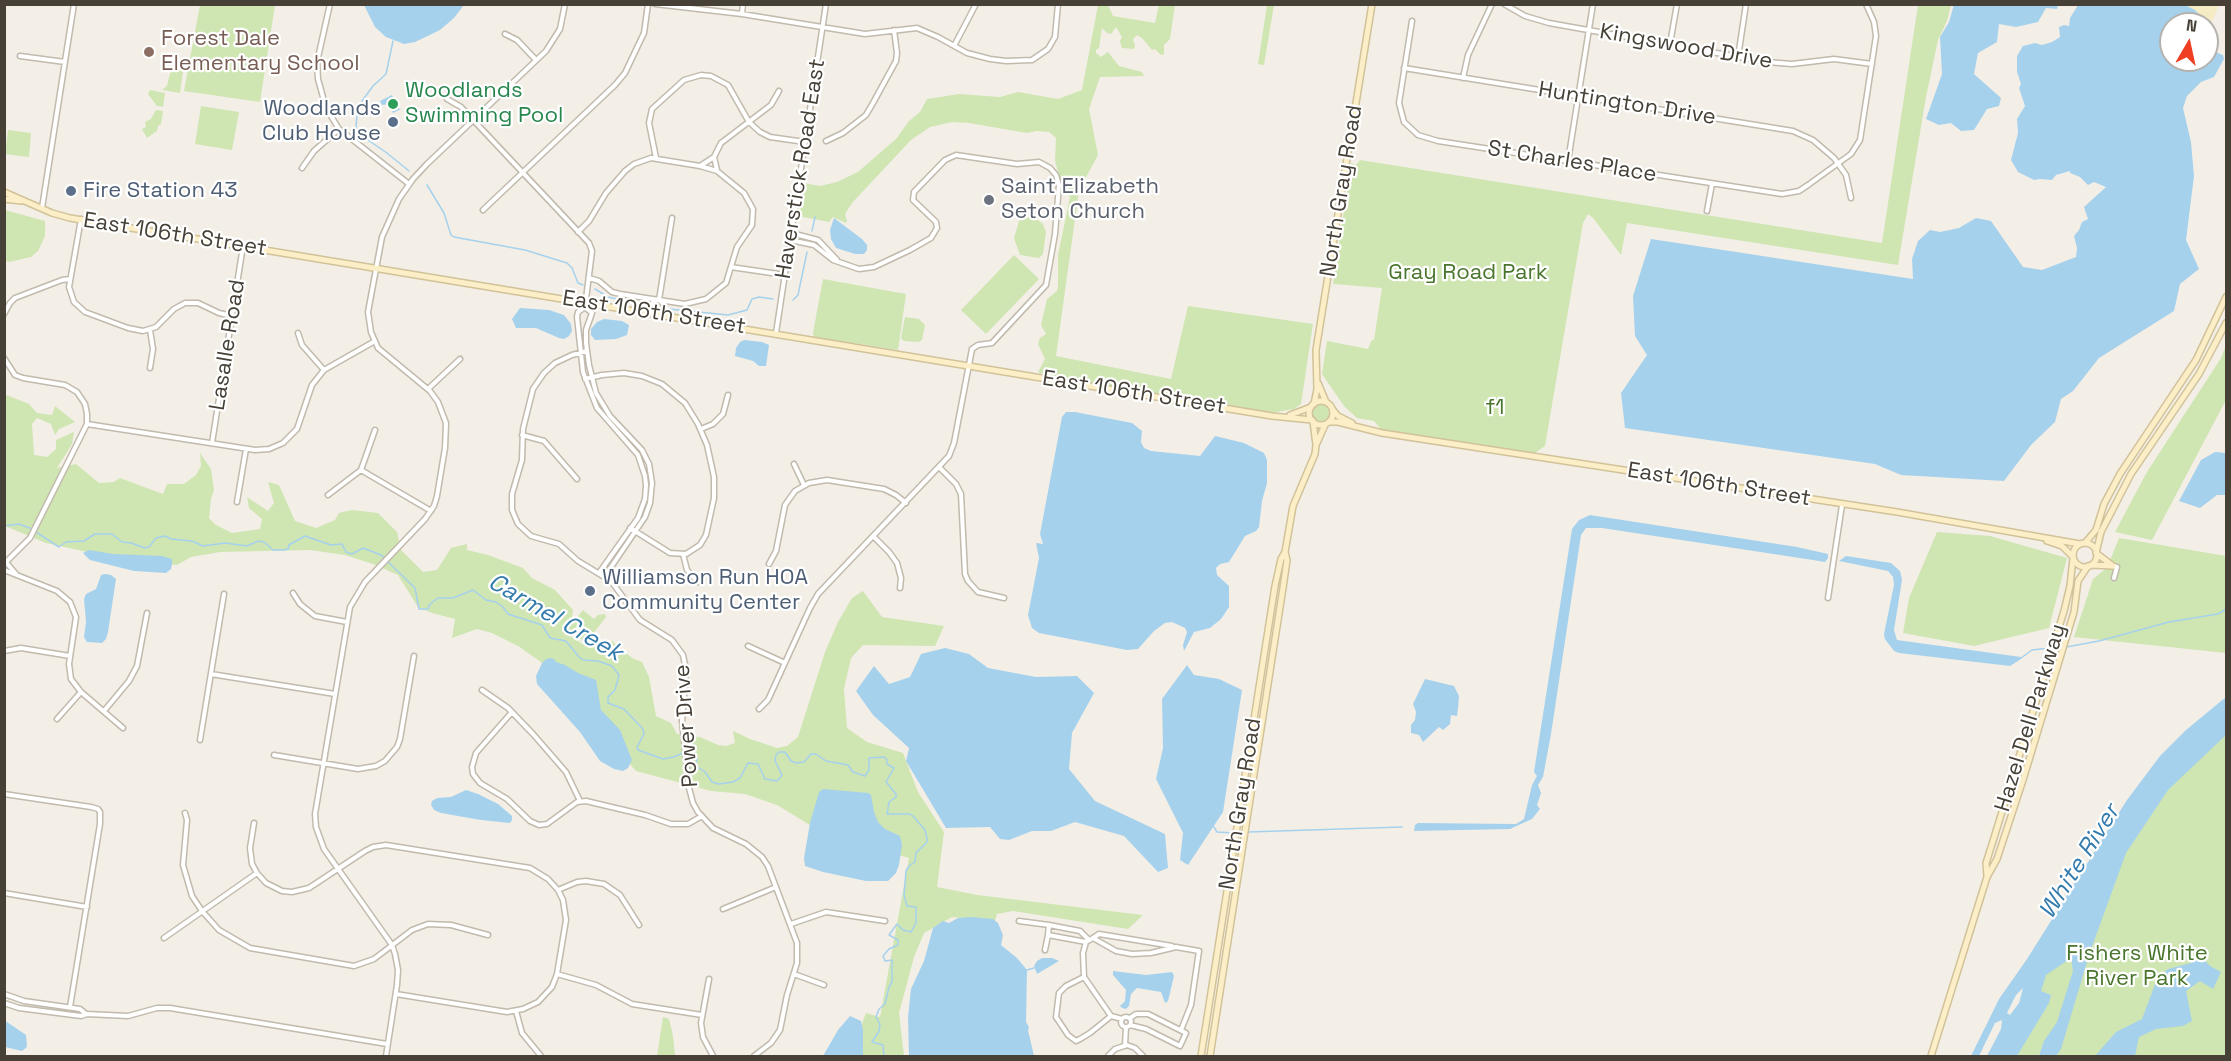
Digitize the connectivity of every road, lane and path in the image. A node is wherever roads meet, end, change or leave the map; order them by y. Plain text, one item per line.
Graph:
1 (74, 4) edge
2 (330, 4) edge
3 (565, 4) edge
4 (648, 4) edge
5 (655, 4) edge
6 (743, 4) edge
7 (826, 4) edge
8 (976, 4) edge
9 (1058, 4) edge
10 (1372, 4) edge
11 (1492, 4) edge
12 (1504, 4) edge
13 (1593, 4) edge
14 (1677, 4) edge
15 (1746, 4) edge
16 (1866, 4) edge
17 (742, 14) junction
18 (1412, 21) dead end
19 (823, 27) junction
20 (894, 30) junction
21 (1589, 30) junction
22 (505, 34) dead end
23 (1671, 44) junction
24 (954, 46) junction
25 (20, 56) dead end
26 (1738, 57) junction
27 (536, 60) junction
28 (65, 62) junction
29 (1872, 64) junction
30 (1404, 68) junction
31 (1463, 78) junction
32 (779, 91) dead end
33 (1578, 95) junction
34 (447, 99) dead end
35 (473, 120) junction
36 (749, 122) junction
37 (339, 129) junction
38 (826, 141) dead end
39 (805, 142) junction
40 (714, 157) junction
41 (656, 159) junction
42 (1568, 161) junction
43 (1839, 164) junction
44 (700, 166) junction
45 (302, 168) dead end
46 (717, 171) junction
47 (522, 173) junction
48 (409, 184) junction
49 (1712, 184) junction
50 (4, 192) edge
51 (1851, 198) dead end
52 (4, 199) edge
53 (25, 201) junction
54 (42, 208) junction
55 (483, 210) dead end
56 (1707, 211) dead end
57 (672, 218) dead end
58 (81, 219) junction
59 (578, 232) junction
60 (791, 233) junction
61 (790, 240) junction
62 (243, 246) junction
63 (837, 260) junction
64 (376, 267) junction
65 (731, 267) junction
66 (785, 275) junction
67 (589, 278) junction
68 (70, 279) junction
69 (2226, 297) edge
70 (659, 300) junction
71 (585, 304) junction
72 (650, 313) junction
73 (4, 314) edge
74 (662, 315) junction
75 (232, 316) junction
76 (2226, 323) edge
77 (150, 330) junction
78 (298, 333) dead end
79 (776, 333) junction
80 (375, 341) junction
81 (587, 351) junction
82 (580, 353) junction
83 (4, 358) edge
84 (460, 359) dead end
85 (968, 365) junction
86 (150, 368) dead end
87 (324, 370) junction
88 (592, 377) junction
89 (1316, 378) junction
90 (585, 379) junction
91 (428, 389) junction
92 (728, 395) dead end
93 (1327, 403) junction
94 (1312, 405) junction
95 (1332, 410) junction
96 (1286, 417) junction
97 (1312, 420) junction
98 (1328, 422) junction
99 (87, 424) junction
100 (1358, 427) junction
101 (701, 429) junction
102 (375, 430) dead end
103 (522, 435) junction
104 (212, 443) junction
105 (1316, 445) junction
106 (246, 449) junction
107 (794, 464) dead end
108 (940, 468) junction
109 (362, 470) junction
110 (577, 479) dead end
111 (804, 485) junction
112 (328, 495) dead end
113 (237, 502) dead end
114 (906, 503) junction
115 (1842, 505) junction
116 (430, 511) junction
117 (630, 528) junction
118 (635, 532) junction
119 (873, 536) junction
120 (2040, 538) junction
121 (2083, 544) junction
122 (1285, 552) junction
123 (2097, 553) junction
124 (683, 554) junction
125 (2073, 557) junction
126 (5, 562) edge
127 (770, 564) dead end
128 (2090, 566) junction
129 (2113, 566) junction
130 (4, 570) edge
131 (599, 573) junction
132 (16, 574) junction
133 (605, 576) junction
134 (2114, 578) dead end
135 (699, 582) dead end
136 (900, 588) dead end
137 (293, 593) dead end
138 (224, 594) dead end
139 (1004, 598) dead end
140 (1828, 598) dead end
141 (147, 613) dead end
142 (347, 622) junction
143 (748, 646) dead end
144 (4, 651) edge
145 (70, 656) junction
146 (414, 656) dead end
147 (785, 663) junction
148 (211, 674) junction
149 (482, 690) dead end
150 (81, 692) junction
151 (335, 694) junction
152 (759, 709) dead end
153 (104, 711) junction
154 (512, 712) junction
155 (57, 719) dead end
156 (123, 728) dead end
157 (200, 740) dead end
158 (273, 755) dead end
159 (324, 764) junction
160 (4, 794) edge
161 (580, 801) junction
162 (185, 813) dead end
163 (702, 816) junction
164 (254, 823) dead end
165 (338, 868) junction
166 (256, 873) junction
167 (1987, 877) junction
168 (776, 887) junction
169 (558, 890) junction
170 (4, 893) edge
171 (87, 906) junction
172 (723, 909) dead end
173 (201, 911) junction
174 (885, 921) dead end
175 (1019, 921) dead end
176 (791, 924) junction
177 (639, 925) dead end
178 (1049, 926) junction
179 (1048, 935) junction
180 (488, 936) dead end
181 (164, 938) dead end
182 (1089, 939) junction
183 (392, 945) junction
184 (1176, 946) junction
185 (1045, 950) dead end
186 (557, 974) junction
187 (794, 974) junction
188 (1084, 976) junction
189 (709, 979) dead end
190 (824, 984) dead end
191 (4, 994) edge
192 (396, 994) junction
193 (4, 1003) edge
194 (70, 1007) junction
195 (516, 1011) junction
196 (87, 1014) junction
197 (702, 1015) junction
198 (1112, 1016) junction
199 (1130, 1018) junction
200 (1122, 1019) junction
201 (1128, 1026) junction
202 (1181, 1030) junction
203 (387, 1044) junction
204 (1125, 1046) junction
205 (386, 1056) edge
206 (540, 1056) edge
207 (713, 1056) edge
208 (754, 1056) edge
209 (1108, 1056) edge
210 (1143, 1056) edge
211 (1201, 1056) edge
212 (1210, 1056) edge
213 (1931, 1056) edge

1 - 28 street
2 - 37 street
3 - 27 street
4 - 47 street
5 - 17 street
6 - 17 street
7 - 19 street, Haverstick Road East
8 - 24 street
9 - 24 street
10 - 89 street, North Gray Road
11 - 31 street
12 - 21 street, Kingswood Drive
13 - 21 street
14 - 23 street
15 - 26 street
16 - 29 street, St Charles Place
17 - 19 street
18 - 30 street, St Charles Place
19 - 20 street
19 - 39 street, Haverstick Road East
20 - 24 street
20 - 38 street
21 - 23 street, Kingswood Drive
21 - 33 street
22 - 27 street
23 - 26 street, Kingswood Drive
25 - 28 street
26 - 29 street, Kingswood Drive
27 - 35 street
28 - 54 street
29 - 43 street, St Charles Place
30 - 31 street, Huntington Drive
30 - 42 street, St Charles Place
31 - 33 street, Huntington Drive
32 - 36 street
33 - 42 street
33 - 43 street, Huntington Drive
34 - 35 street
35 - 47 street
35 - 48 street
36 - 39 street
36 - 40 street
36 - 41 street
37 - 45 street
37 - 48 street
39 - 60 street, Haverstick Road East
40 - 44 street
40 - 46 street
41 - 44 street
41 - 59 street
42 - 49 street, St Charles Place
43 - 49 street, St Charles Place
43 - 51 street
44 - 46 street
46 - 65 street
47 - 55 street
47 - 59 street
48 - 64 street
49 - 56 street
50 - 53 street, East 106th Street
52 - 53 street, East 106th Street
53 - 54 street, East 106th Street
54 - 58 street, East 106th Street
57 - 70 street
58 - 62 street, East 106th Street
58 - 68 street
59 - 67 street
60 - 61 street, Haverstick Road East
60 - 63 street
61 - 63 street
61 - 66 street, Haverstick Road East
62 - 64 street, East 106th Street
62 - 75 street, Lasalle Road
63 - 85 street
64 - 71 street, East 106th Street
64 - 80 street
65 - 66 street
65 - 70 street
66 - 79 street, Haverstick Road East
67 - 70 street
67 - 71 street
68 - 73 street
68 - 77 street
69 - 121 street
70 - 72 street
70 - 74 street
71 - 72 street, East 106th Street
71 - 81 street
71 - 82 street
72 - 74 street, East 106th Street
74 - 79 street, East 106th Street
75 - 77 street
75 - 104 street, Lasalle Road
76 - 123 street
77 - 86 street
78 - 87 street
79 - 85 street, East 106th Street
80 - 87 street
80 - 91 street
81 - 82 street, Power Drive
81 - 88 street
82 - 90 street
82 - 103 street, Power Drive
83 - 99 street
84 - 91 street
85 - 96 street, East 106th Street
85 - 108 street
87 - 106 street
88 - 90 street
88 - 101 street
88 - 118 street
89 - 93 street, North Gray Road
89 - 94 street, North Gray Road
90 - 117 street
91 - 116 street
92 - 101 street
93 - 94 street
93 - 95 street
94 - 96 street
94 - 97 street
95 - 98 street
95 - 100 street, East 106th Street
96 - 97 street, East 106th Street
97 - 98 street
97 - 105 street, North Gray Road
98 - 100 street, East 106th Street
98 - 105 street, North Gray Road
99 - 104 street
99 - 126 street
100 - 115 street, East 106th Street
101 - 124 street
102 - 109 street
103 - 110 street
103 - 131 street, Power Drive
104 - 106 street
105 - 122 street, North Gray Road
106 - 113 street
107 - 111 street
108 - 114 street
108 - 139 street
109 - 112 street
109 - 116 street
111 - 114 street
111 - 127 street
114 - 119 street
115 - 120 street, East 106th Street
115 - 140 street
116 - 142 street
117 - 118 street
117 - 131 street
118 - 124 street
118 - 133 street
119 - 136 street
119 - 147 street
120 - 121 street, East 106th Street
120 - 125 street
121 - 123 street
121 - 125 street
122 - 211 street, North Gray Road
122 - 212 street, North Gray Road
123 - 128 street
123 - 129 street
124 - 135 street
125 - 128 street
125 - 167 street, Hazel Dell Parkway
126 - 132 street
128 - 129 street
128 - 167 street, Hazel Dell Parkway
129 - 134 street
130 - 132 street
131 - 133 street, Power Drive
132 - 145 street
133 - 163 street, Power Drive
137 - 142 street
138 - 148 street
141 - 153 street
142 - 151 street
143 - 147 street
144 - 145 street
145 - 150 street
146 - 159 street
147 - 152 street
148 - 151 street
148 - 157 street
149 - 154 street
150 - 153 street
150 - 155 street
151 - 159 street
153 - 156 street
154 - 161 street
154 - 161 street
158 - 159 street
159 - 165 street
160 - 171 street
161 - 163 street
162 - 173 street
163 - 168 street, Power Drive
164 - 166 street
165 - 166 street
165 - 169 street
165 - 183 street
166 - 173 street
167 - 213 street, Hazel Dell Parkway
168 - 172 street
168 - 176 street, Power Drive
169 - 177 street
169 - 186 street
170 - 171 street
171 - 194 street
173 - 181 street
173 - 183 street
174 - 176 street
175 - 178 street
176 - 187 street, Power Drive
178 - 179 street
178 - 182 street
179 - 182 street
179 - 185 street
180 - 183 street
182 - 184 street
182 - 184 street
182 - 188 street
183 - 192 street
184 - 202 street
186 - 195 street
186 - 197 street
187 - 190 street
187 - 208 street, Power Drive
188 - 198 street
188 - 198 street
189 - 197 street
191 - 194 street
192 - 195 street
192 - 203 street
193 - 196 street
194 - 196 street
195 - 206 street
196 - 203 street
197 - 207 street
198 - 200 street
199 - 200 street
199 - 201 street
199 - 202 street
200 - 201 street
201 - 202 street
201 - 204 street
203 - 205 street
204 - 209 street
204 - 210 street

